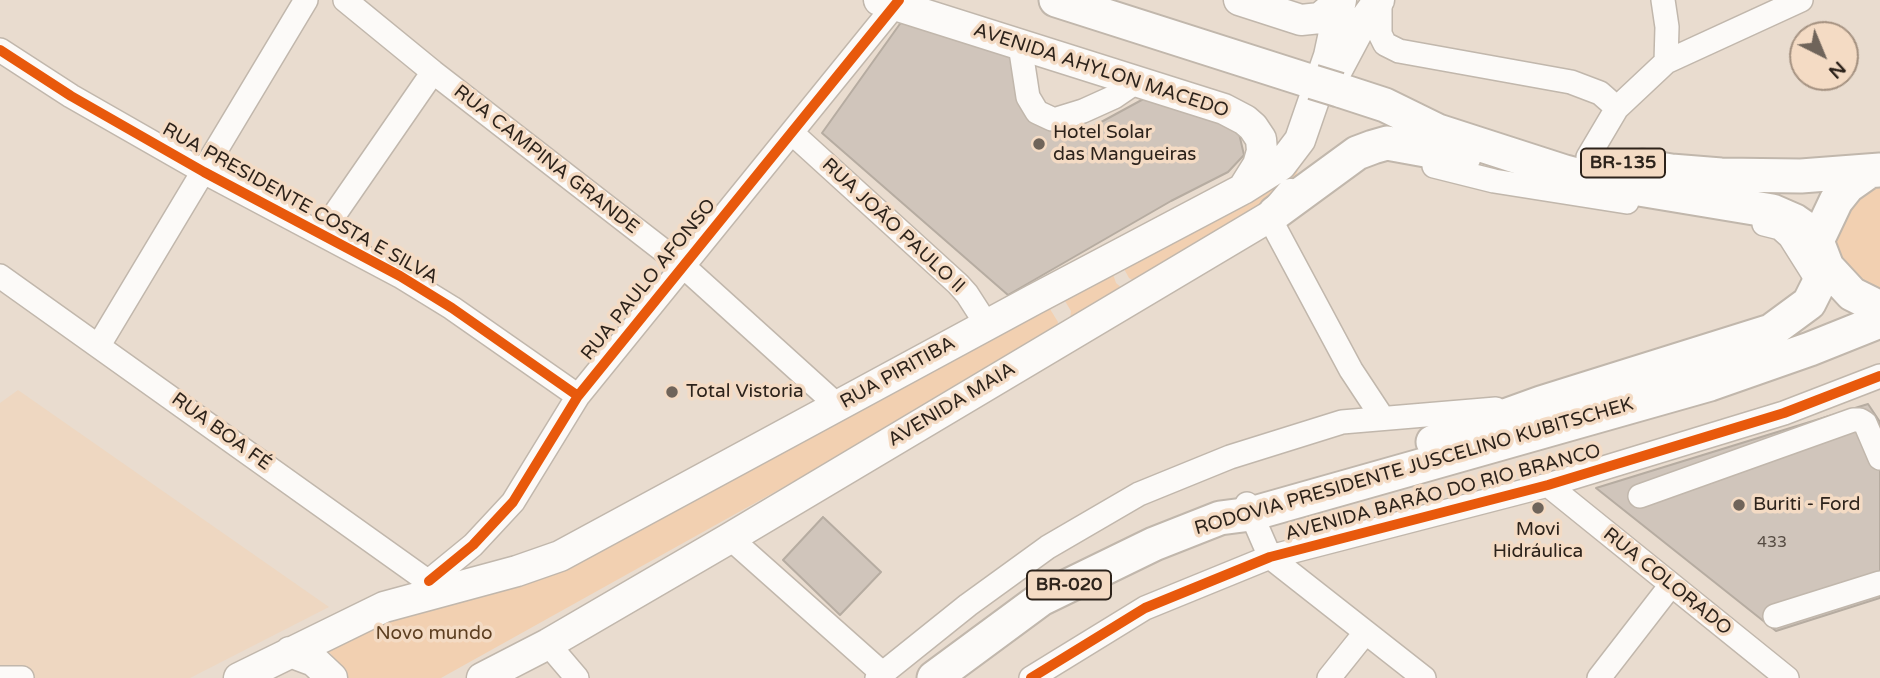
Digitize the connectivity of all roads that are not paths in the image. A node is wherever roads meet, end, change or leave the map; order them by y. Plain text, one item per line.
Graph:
1 (306, 0) edge
2 (345, 0) edge
3 (1056, 0) edge
4 (1239, 0) edge
5 (1341, 0) edge
6 (1379, 0) edge
7 (1663, 0) edge
8 (1801, 0) edge
9 (891, 2) edge
10 (1020, 45) junction
11 (0, 50) edge
12 (1666, 62) junction
13 (433, 72) junction
14 (1136, 82) junction
15 (1326, 83) junction
16 (1385, 105) junction
17 (1617, 108) junction
18 (792, 133) junction
19 (1588, 158) junction
20 (1874, 171) edge
21 (204, 172) junction
22 (1323, 177) junction
23 (1615, 185) junction
24 (1243, 189) junction
25 (1272, 215) junction
26 (321, 234) junction
27 (1118, 254) junction
28 (1821, 263) junction
29 (682, 265) junction
30 (0, 276) edge
31 (1140, 293) junction
32 (1033, 300) junction
33 (1880, 308) edge
34 (1880, 320) edge
35 (987, 325) junction
36 (1059, 341) junction
37 (99, 345) junction
38 (1876, 387) edge
39 (578, 396) junction
40 (1541, 403) junction
41 (838, 406) junction
42 (1784, 413) junction
43 (1382, 417) junction
44 (1700, 439) junction
45 (1797, 440) junction
46 (1880, 458) edge
47 (1714, 470) junction
48 (1548, 485) junction
49 (1640, 496) dead end
50 (1239, 512) junction
51 (730, 538) junction
52 (1270, 557) junction
53 (1880, 583) edge
54 (435, 585) junction
55 (1671, 585) junction
56 (1775, 616) dead end
57 (1365, 633) junction
58 (548, 644) junction
59 (290, 652) junction
60 (879, 676) edge
61 (0, 678) edge
62 (22, 678) edge
63 (239, 678) edge
64 (332, 678) edge
65 (482, 678) edge
66 (577, 678) edge
67 (933, 678) edge
68 (1031, 678) edge
69 (1329, 678) edge
70 (1424, 678) edge
71 (1598, 678) edge
72 (1787, 678) edge

1 - 21 street
2 - 13 street, RUA CAMPINA GRANDE
3 - 15 highway, BR-135
4 - 5 main road
5 - 15 main road
6 - 15 main road
6 - 17 street
7 - 12 street
8 - 12 street
9 - 10 main road, AVENIDA AHYLON MACEDO
9 - 18 street, RUA PAULO AFONSO
10 - 14 main road, AVENIDA AHYLON MACEDO
10 - 14 street
11 - 21 street, RUA PRESIDENTE COSTA E SILVA
12 - 17 street
13 - 26 street
13 - 29 street, RUA CAMPINA GRANDE
14 - 24 main road, AVENIDA AHYLON MACEDO
15 - 16 highway, BR-135
15 - 24 main road, RUA PIRITIBA
15 - 25 main road, AVENIDA MAIA
16 - 19 highway, BR-135
16 - 23 highway, BR-135
17 - 19 street
18 - 29 street, RUA PAULO AFONSO
18 - 35 street, RUA JOÃO PAULO II
19 - 20 highway, BR-135
20 - 28 highway
21 - 26 street, RUA PRESIDENTE COSTA E SILVA
21 - 37 street
22 - 23 highway
22 - 25 highway
22 - 28 street
23 - 28 highway, BR-135
24 - 27 main road, RUA PIRITIBA
25 - 31 main road, AVENIDA MAIA
25 - 43 street
26 - 39 street, RUA PRESIDENTE COSTA E SILVA
27 - 31 main road
27 - 32 main road, RUA PIRITIBA
28 - 33 highway
28 - 40 highway
29 - 39 street, RUA PAULO AFONSO
29 - 41 street, RUA CAMPINA GRANDE
30 - 37 street, RUA BOA FÉ
31 - 36 main road, AVENIDA MAIA
32 - 35 main road, RUA PIRITIBA
32 - 36 main road
34 - 50 highway, RODOVIA PRESIDENTE JUSCELINO KUBITSCHEK / BR-020
35 - 41 main road, RUA PIRITIBA
36 - 51 main road, AVENIDA MAIA
37 - 54 street, RUA BOA FÉ
38 - 42 street, AVENIDA BARÃO DO RIO BRANCO
39 - 54 street, RUA PAULO AFONSO
40 - 43 street
40 - 50 highway
41 - 54 main road, RUA PIRITIBA
42 - 44 street, AVENIDA BARÃO DO RIO BRANCO
42 - 45 street
43 - 60 street
44 - 47 street
44 - 48 street, AVENIDA BARÃO DO RIO BRANCO
45 - 46 street
45 - 47 street
47 - 49 street
48 - 52 street, AVENIDA BARÃO DO RIO BRANCO
48 - 55 street, RUA COLORADO
50 - 52 street
50 - 67 highway, RODOVIA PRESIDENTE JUSCELINO KUBITSCHEK / BR-020
51 - 58 main road, AVENIDA MAIA
51 - 60 street
52 - 57 street
52 - 68 street, AVENIDA BARÃO DO RIO BRANCO
53 - 56 street
54 - 59 main road, RUA PIRITIBA
55 - 71 street
55 - 72 street, RUA COLORADO
57 - 69 street
57 - 70 street
58 - 65 main road, AVENIDA MAIA
58 - 66 street
59 - 63 main road, RUA PIRITIBA
59 - 64 main road
61 - 62 street

